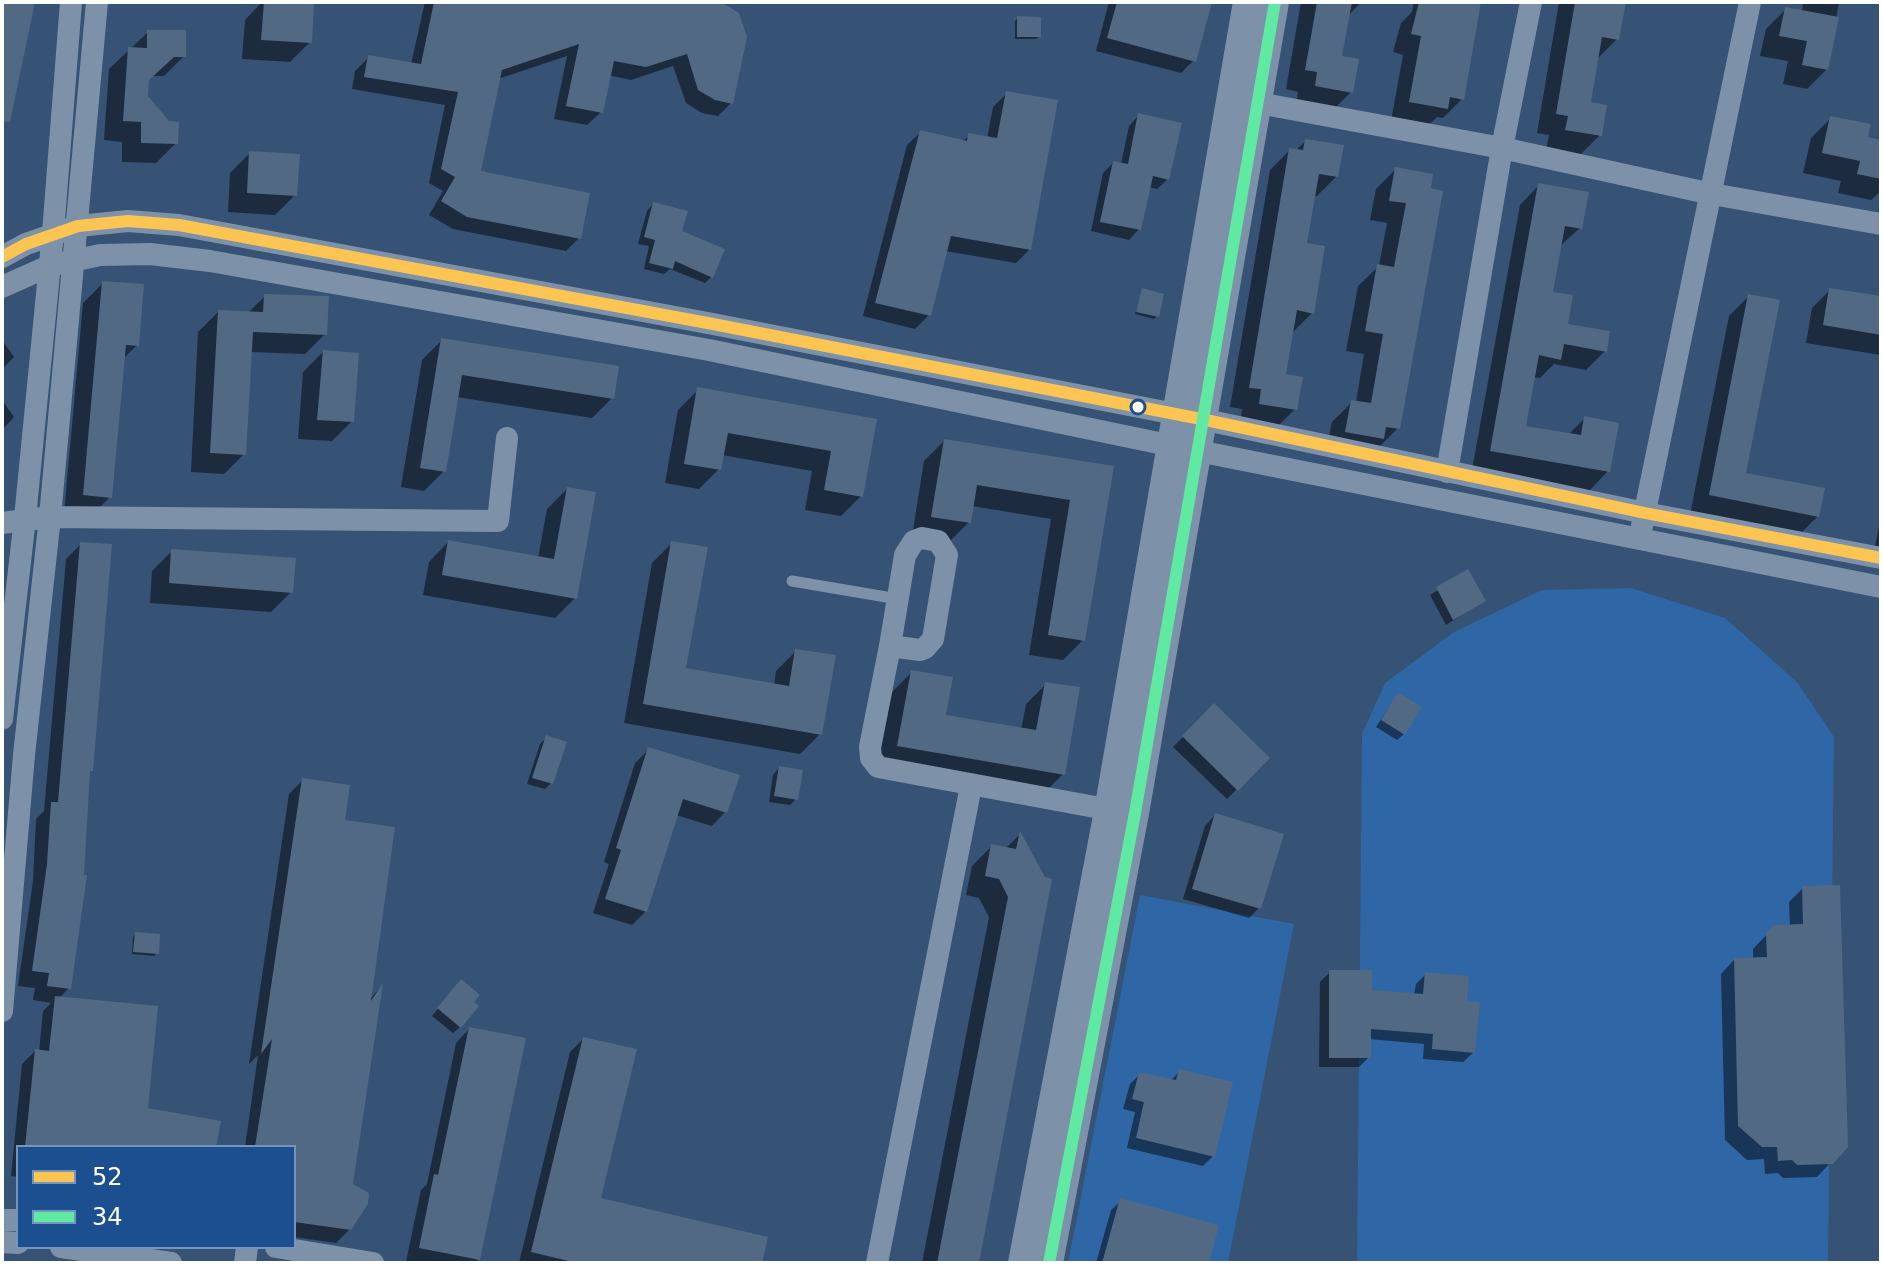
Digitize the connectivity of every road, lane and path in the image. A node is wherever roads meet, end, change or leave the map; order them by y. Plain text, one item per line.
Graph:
1 (71, 2) edge
2 (97, 2) edge
3 (1247, 2) edge
4 (1275, 2) edge
5 (1531, 2) edge
6 (1750, 2) edge
7 (1244, 100) junction
8 (1502, 148) junction
9 (1712, 194) junction
10 (1881, 224) edge
11 (78, 226) junction
12 (53, 233) junction
13 (2, 257) edge
14 (75, 259) junction
15 (49, 266) junction
16 (2, 287) edge
17 (1190, 417) junction
18 (507, 438) dead end
19 (1184, 448) junction
20 (1447, 472) junction
21 (1645, 513) junction
22 (50, 517) junction
23 (25, 518) junction
24 (2, 523) edge
25 (1639, 539) junction
26 (1881, 558) edge
27 (792, 581) dead end
28 (1881, 587) edge
29 (898, 599) junction
30 (890, 646) junction
31 (2, 719) edge
32 (13, 757) edge
33 (971, 786) junction
34 (1122, 812) junction
35 (2, 998) edge
36 (2, 1011) edge
37 (75, 1249) edge
38 (288, 1249) edge
39 (171, 1263) edge
40 (373, 1263) edge
41 (877, 1263) edge
42 (1022, 1263) edge
43 (1049, 1263) edge

1 - 12 street
2 - 11 street
3 - 7 street
4 - 7 street
5 - 8 street
6 - 9 street
7 - 8 street
7 - 17 street
8 - 9 street
8 - 20 street
9 - 10 street
9 - 21 street
11 - 12 street
11 - 14 street
11 - 17 street
12 - 13 street
12 - 15 street
14 - 15 street
14 - 19 street
14 - 22 street
15 - 16 street
15 - 23 street
17 - 19 street
17 - 20 street
18 - 22 street
19 - 25 street
19 - 34 street
20 - 21 street
21 - 25 street
21 - 26 street
22 - 23 street
22 - 32 street
23 - 24 street
23 - 31 street
25 - 28 street
27 - 29 lane
29 - 30 street
29 - 30 street
30 - 33 street
32 - 35 street
33 - 34 street
33 - 41 street
34 - 42 street
34 - 43 street
35 - 36 street
37 - 39 street
38 - 40 street

